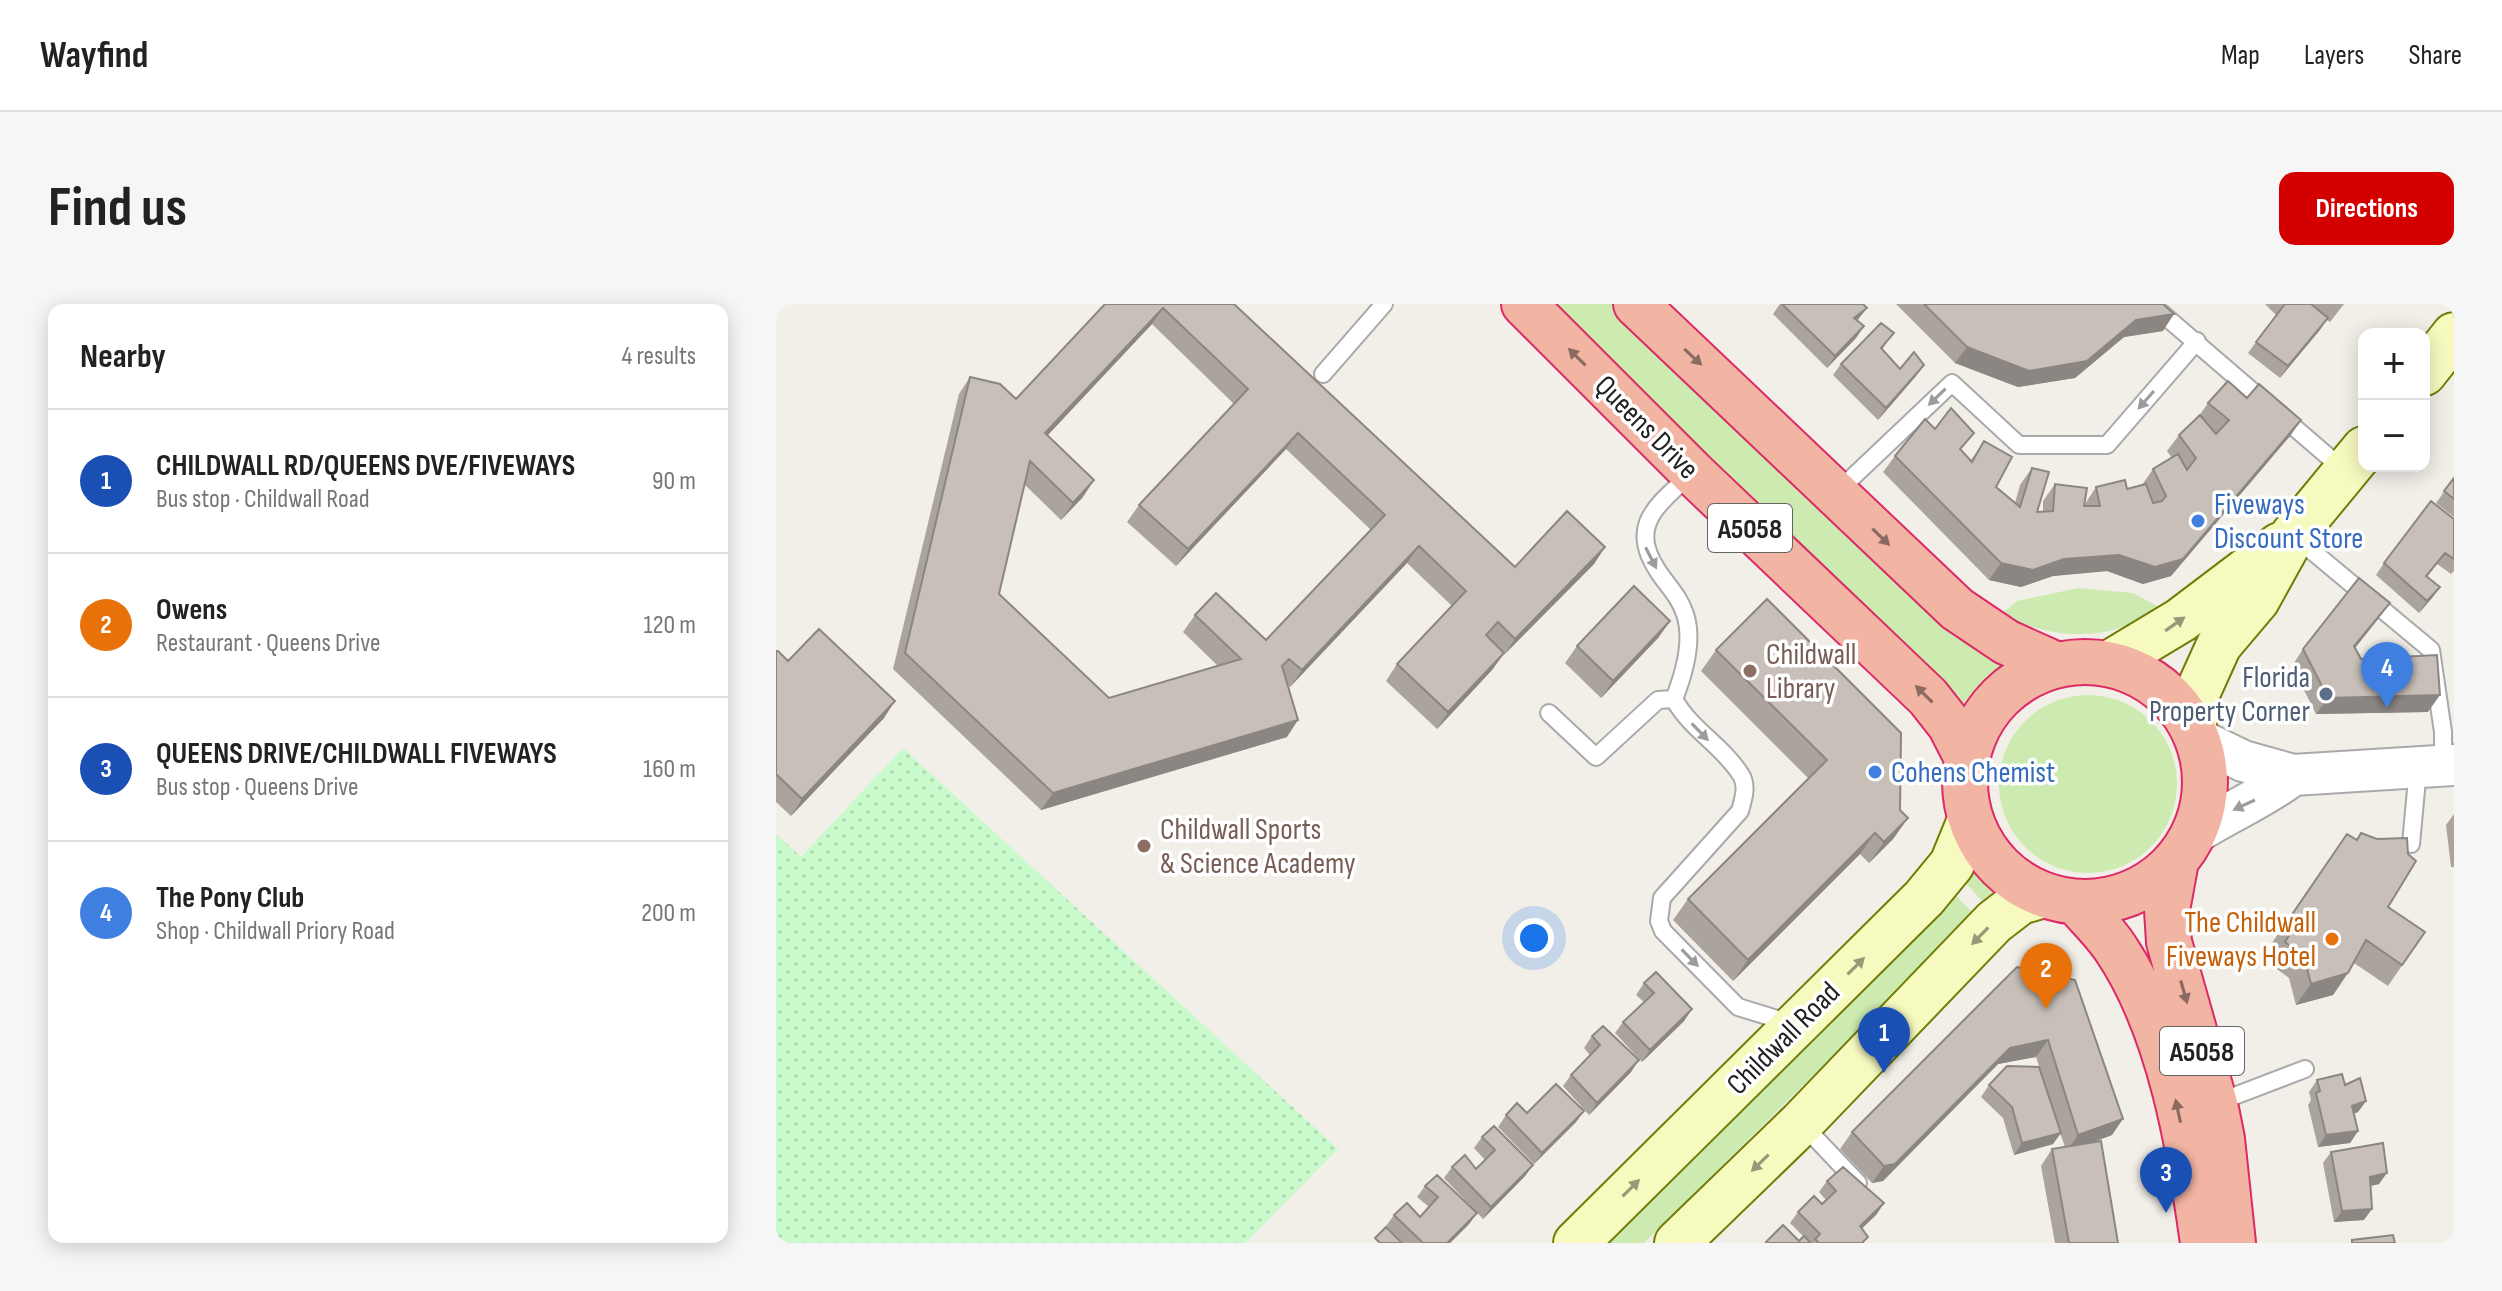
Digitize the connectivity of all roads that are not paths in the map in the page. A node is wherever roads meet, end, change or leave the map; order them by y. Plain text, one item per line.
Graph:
1 (1384, 304) edge
2 (1524, 304) edge
3 (1636, 304) edge
4 (2151, 304) edge
5 (2454, 335) edge
6 (2197, 341) junction
7 (2430, 365) edge
8 (1323, 374) dead end
9 (2355, 460) edge
10 (1693, 473) junction
11 (1836, 494) junction
12 (2293, 535) junction
13 (2108, 664) junction
14 (2057, 665) junction
15 (1674, 699) junction
16 (1549, 713) dead end
17 (2196, 734) junction
18 (1967, 758) junction
19 (2438, 766) edge
20 (2293, 775) junction
21 (1970, 820) junction
22 (2411, 844) edge
23 (2185, 847) junction
24 (2060, 899) junction
25 (1796, 1025) junction
26 (2305, 1069) dead end
27 (2215, 1104) junction
28 (1801, 1123) junction
29 (1865, 1190) edge
30 (1576, 1243) edge
31 (1677, 1243) edge
32 (2203, 1243) edge
33 (2233, 1243) edge

1 - 8 lane
10 -> 2 highway, Queens Drive / A5058
3 -> 11 highway, A5058
4 - 6 lane
5 - 7 main road
6 - 9 lane
6 -> 11 lane
9 - 12 main road
10 -> 15 lane
18 -> 10 highway, Queens Drive / A5058
11 -> 14 highway, A5058
13 -> 12 main road
12 - 17 main road
12 - 19 lane
13 - 14 highway, A5058
13 - 17 highway, A5058
14 - 18 highway, A5058
15 - 16 lane
15 -> 25 lane
17 - 20 street
17 - 23 highway, A5058
18 - 21 highway, A5058
19 - 20 street
19 - 22 lane
20 -> 23 street
21 - 24 highway, A5058
25 -> 21 main road, Childwall Road
23 - 24 highway
23 -> 27 highway, A5058
24 -> 28 main road
32 -> 24 highway, A5058
30 -> 25 main road, Childwall Road
26 - 27 lane
27 - 33 highway, A5058
28 - 29 lane
28 -> 31 main road

